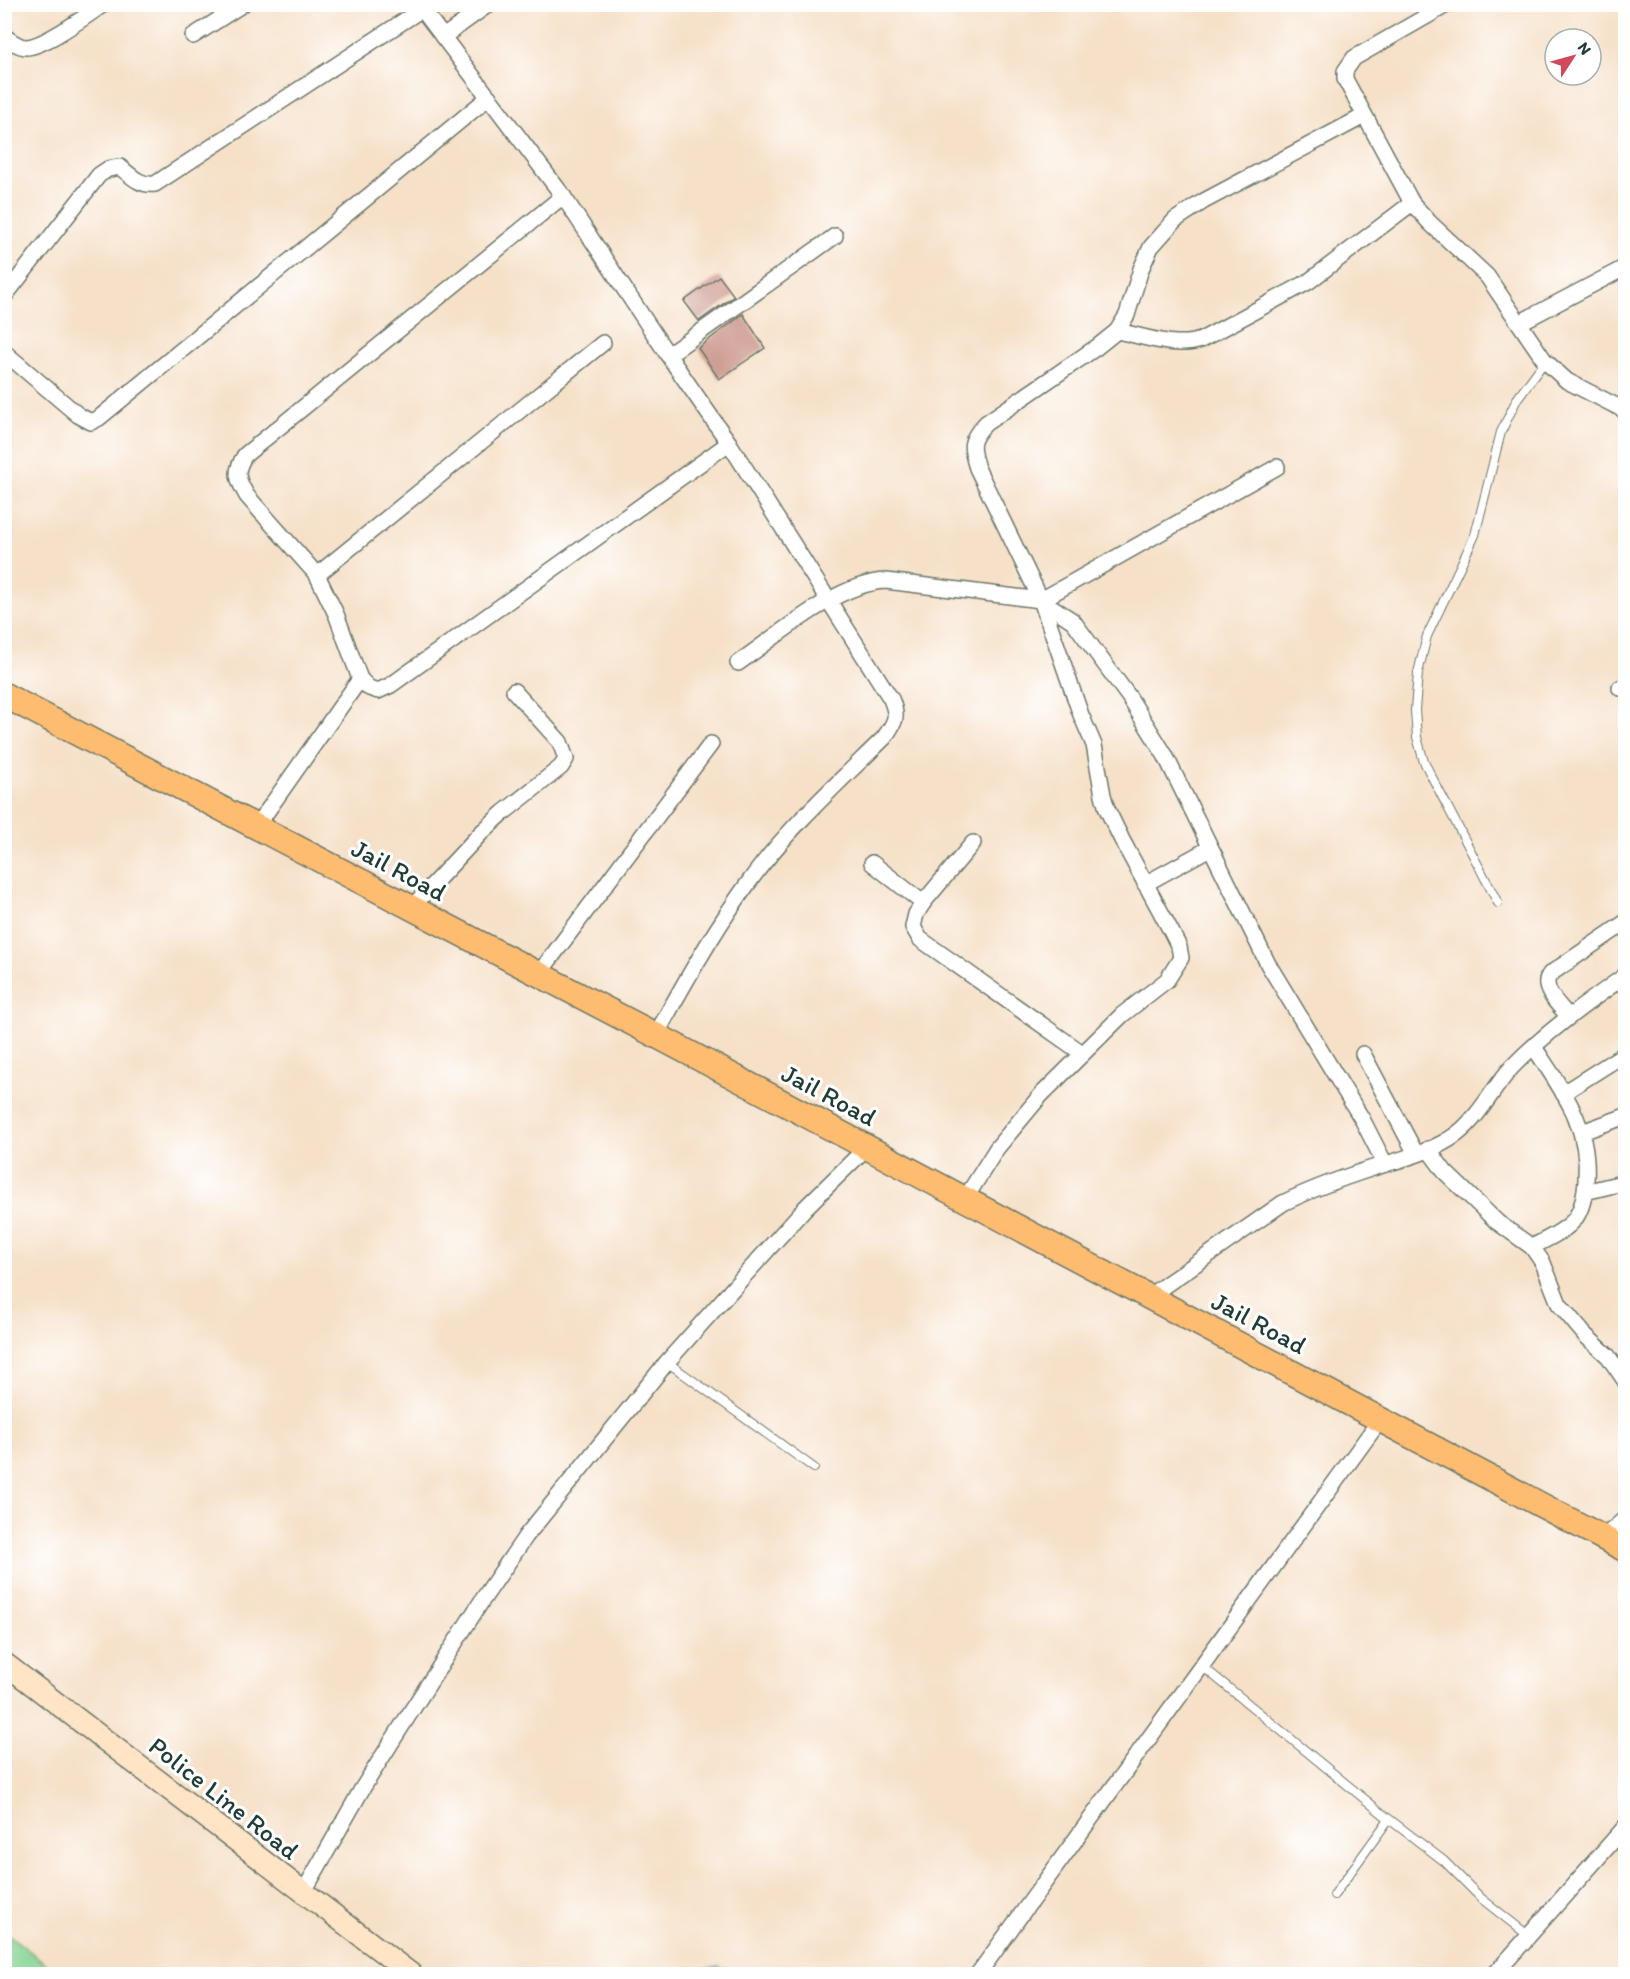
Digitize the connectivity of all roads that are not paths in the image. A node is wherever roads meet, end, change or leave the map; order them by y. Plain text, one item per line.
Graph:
1 (104, 4) edge
2 (243, 4) edge
3 (489, 4) edge
4 (1448, 4) edge
5 (421, 7) edge
6 (4, 36) edge
7 (193, 36) dead end
8 (443, 37) junction
9 (489, 97) junction
10 (1364, 116) junction
11 (563, 196) junction
12 (1412, 203) junction
13 (835, 236) dead end
14 (1626, 267) edge
15 (4, 297) edge
16 (1519, 323) junction
17 (1117, 331) junction
18 (603, 343) dead end
19 (4, 352) edge
20 (668, 355) junction
21 (1545, 361) junction
22 (1626, 411) edge
23 (729, 443) junction
24 (1277, 467) dead end
25 (317, 575) junction
26 (829, 599) junction
27 (1041, 600) junction
28 (738, 663) dead end
29 (360, 679) junction
30 (514, 691) dead end
31 (4, 694) edge
32 (711, 744) dead end
33 (256, 827) junction
34 (974, 843) dead end
35 (1210, 848) junction
36 (872, 863) dead end
37 (1145, 884) junction
38 (923, 903) junction
39 (1498, 903) dead end
40 (411, 908) junction
41 (1626, 922) edge
42 (538, 975) junction
43 (1626, 975) edge
44 (1569, 1017) junction
45 (656, 1035) junction
46 (1534, 1047) junction
47 (1082, 1053) junction
48 (1626, 1053) edge
49 (1363, 1054) dead end
50 (1563, 1093) junction
51 (1626, 1116) edge
52 (1582, 1132) junction
53 (867, 1148) junction
54 (1422, 1151) junction
55 (1385, 1164) junction
56 (1626, 1182) edge
57 (1585, 1192) junction
58 (965, 1199) junction
59 (1532, 1247) junction
60 (1148, 1297) junction
61 (667, 1362) junction
62 (1626, 1382) edge
63 (1380, 1420) junction
64 (814, 1468) dead end
65 (1626, 1518) edge
66 (1603, 1538) junction
67 (1626, 1550) edge
68 (4, 1663) edge
69 (1202, 1666) junction
70 (1389, 1819) junction
71 (1626, 1826) edge
72 (303, 1893) junction
73 (1334, 1895) dead end
74 (1529, 1936) junction
75 (411, 1974) edge
76 (978, 1974) edge
77 (1495, 1974) edge

1 - 6 street
2 - 7 street
3 - 8 street
4 - 10 street
5 - 8 street
5 - 15 street
8 - 9 street
9 - 11 street
9 - 19 street
10 - 12 street
10 - 17 street
11 - 20 street
11 - 25 street
12 - 16 street
12 - 17 street
13 - 20 street
14 - 16 street
16 - 21 street
17 - 27 street
18 - 25 street
20 - 23 street
21 - 22 street
21 - 39 lane
23 - 26 street
23 - 29 street
24 - 27 street
25 - 29 street
26 - 27 street
26 - 28 street
26 - 45 street
27 - 35 street
27 - 37 street
29 - 33 street
30 - 40 street
31 - 33 main road, Jail Road
32 - 42 street
33 - 40 main road, Jail Road
34 - 38 street
35 - 37 street
35 - 55 street
36 - 38 street
37 - 47 street
38 - 47 street
40 - 42 main road, Jail Road
41 - 44 street
42 - 45 main road, Jail Road
43 - 44 street
44 - 46 street
45 - 53 main road, Jail Road
46 - 50 street
46 - 54 street
47 - 58 street
48 - 50 street
49 - 54 street
50 - 52 street
51 - 52 street
52 - 57 street
53 - 58 main road, Jail Road
53 - 61 street
54 - 55 street
54 - 59 street
55 - 60 street
56 - 57 street
57 - 59 street
58 - 60 main road, Jail Road
59 - 62 street
60 - 63 main road, Jail Road
61 - 64 lane
61 - 72 street
63 - 66 main road, Jail Road
63 - 69 street
65 - 66 street
66 - 67 main road, Jail Road
68 - 72 street, Police Line Road
69 - 70 lane
69 - 76 street
70 - 73 lane
70 - 74 lane
71 - 74 street
72 - 75 street, Police Line Road
74 - 77 street

